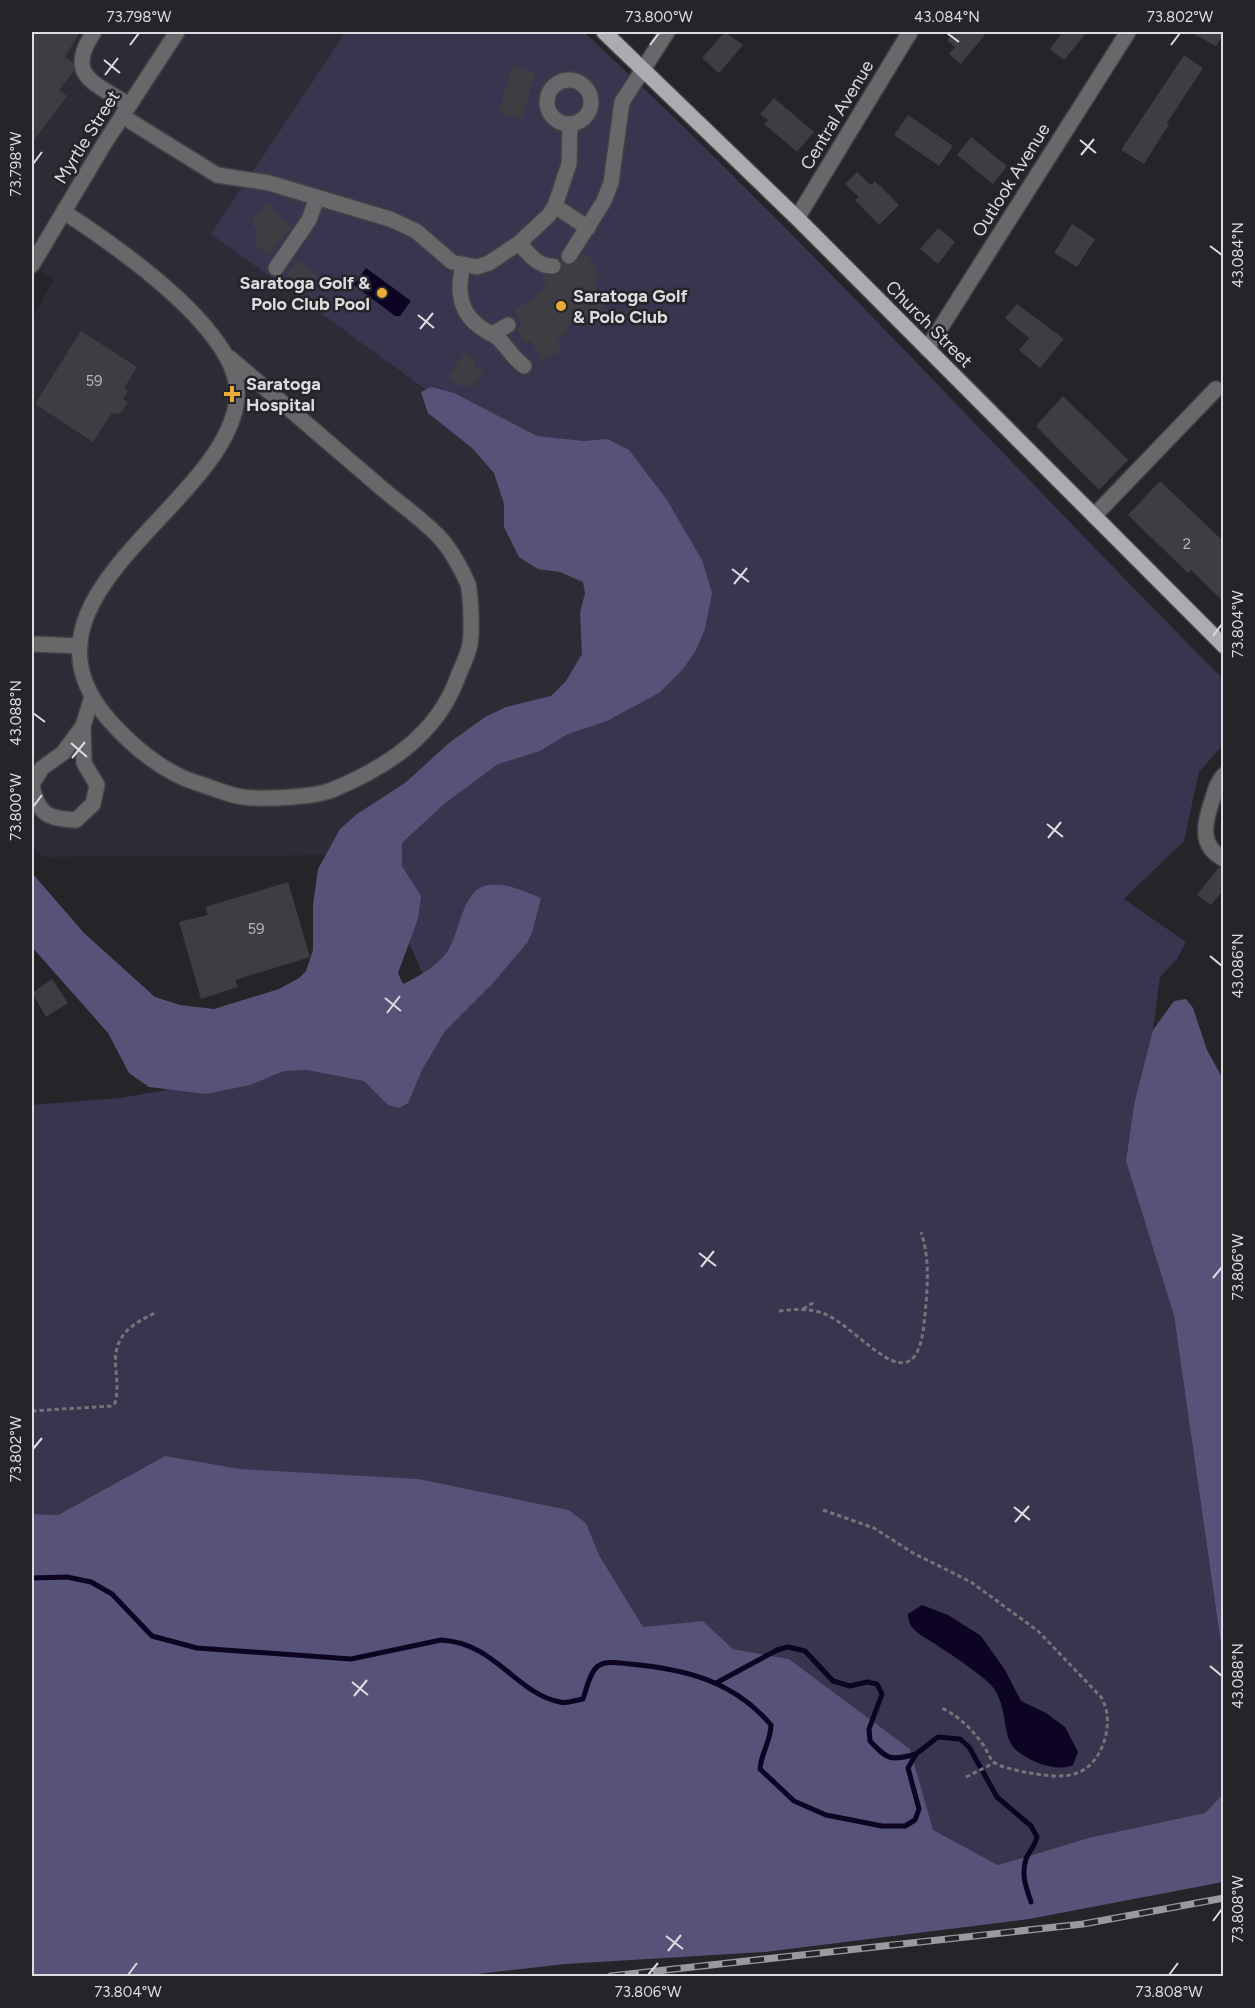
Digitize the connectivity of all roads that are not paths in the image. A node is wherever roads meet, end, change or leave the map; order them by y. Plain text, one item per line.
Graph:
1 (94, 32) edge
2 (177, 32) edge
3 (604, 32) edge
4 (667, 32) edge
5 (910, 32) edge
6 (1128, 32) edge
7 (643, 68) junction
8 (126, 110) junction
9 (570, 124) dead end
10 (317, 198) junction
11 (555, 206) junction
12 (64, 212) junction
13 (797, 218) junction
14 (588, 228) junction
15 (519, 243) junction
16 (569, 256) dead end
17 (32, 266) edge
18 (463, 266) junction
19 (553, 266) dead end
20 (276, 268) dead end
21 (508, 325) dead end
22 (492, 334) junction
23 (927, 349) junction
24 (230, 358) junction
25 (524, 366) dead end
26 (1216, 389) dead end
27 (1094, 516) junction
28 (32, 644) edge
29 (79, 646) junction
30 (1224, 646) edge
31 (92, 697) junction
32 (83, 726) junction
33 (1224, 775) edge
34 (32, 785) edge
35 (1224, 859) edge

1 - 8 street
2 - 8 street, Myrtle Street
3 - 7 main road, Church Street
4 - 7 street
5 - 13 street, Central Avenue
6 - 23 street, Outlook Avenue
7 - 13 main road, Church Street
7 - 14 street
8 - 10 street
8 - 12 street, Myrtle Street
9 - 11 street
10 - 18 street
10 - 20 street
11 - 14 street
11 - 15 street
12 - 17 street, Myrtle Street
12 - 24 street
13 - 23 main road, Church Street
14 - 16 street
15 - 18 street
15 - 19 street
18 - 22 street
21 - 22 street
22 - 25 street
23 - 27 main road, Church Street
24 - 29 street
24 - 31 street
26 - 27 street
27 - 30 main road, Church Street
28 - 29 street
29 - 31 street
31 - 32 street
32 - 34 street
32 - 34 street
33 - 35 street

